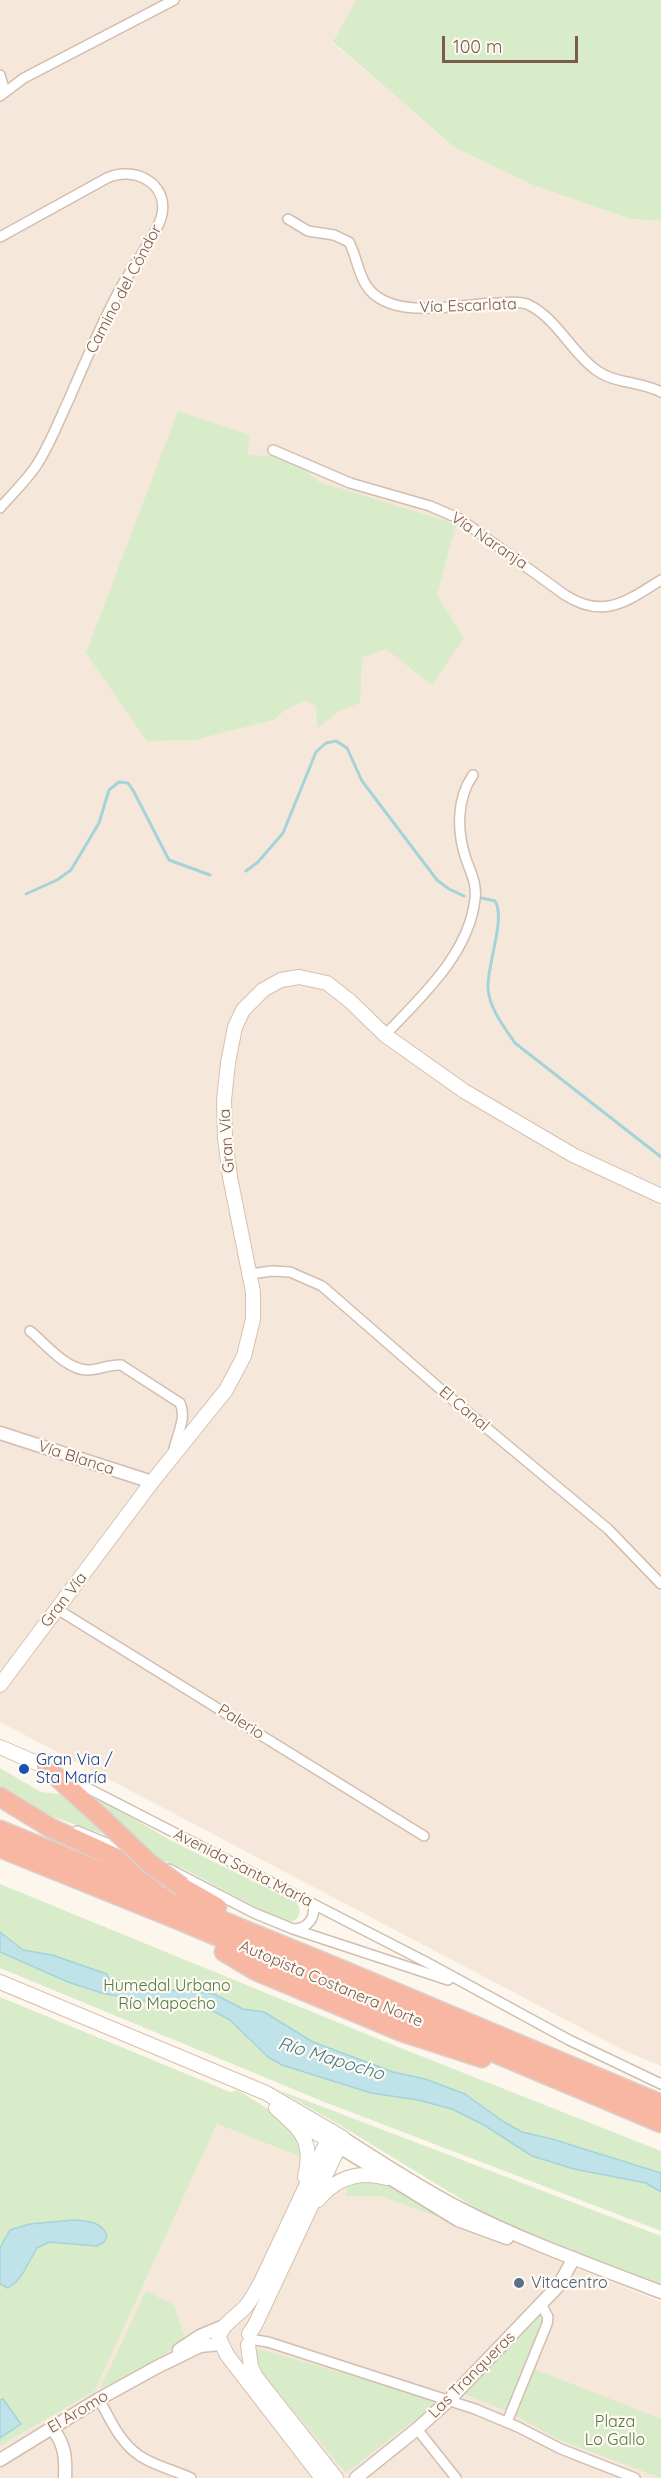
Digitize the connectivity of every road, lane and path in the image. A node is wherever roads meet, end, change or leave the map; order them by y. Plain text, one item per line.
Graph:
1 (174, 0) edge
2 (0, 75) edge
3 (3, 94) edge
4 (288, 219) dead end
5 (0, 237) edge
6 (661, 392) edge
7 (273, 450) dead end
8 (0, 508) edge
9 (661, 580) edge
10 (473, 776) dead end
11 (385, 1035) junction
12 (661, 1196) edge
13 (250, 1274) junction
14 (30, 1330) dead end
15 (0, 1433) edge
16 (172, 1459) junction
17 (152, 1482) junction
18 (661, 1584) edge
19 (57, 1609) junction
20 (0, 1685) edge
21 (3, 1745) edge
22 (46, 1767) junction
23 (0, 1797) edge
24 (0, 1830) edge
25 (424, 1836) dead end
26 (0, 1848) edge
27 (154, 1880) dead end
28 (313, 1904) junction
29 (293, 1929) junction
30 (272, 1940) junction
31 (224, 1952) dead end
32 (0, 1982) edge
33 (484, 1994) junction
34 (539, 2071) junction
35 (238, 2083) junction
36 (661, 2084) edge
37 (661, 2104) edge
38 (276, 2108) junction
39 (661, 2123) edge
40 (335, 2139) junction
41 (387, 2178) junction
42 (298, 2202) junction
43 (306, 2216) junction
44 (534, 2243) junction
45 (574, 2258) junction
46 (661, 2292) edge
47 (541, 2304) junction
48 (227, 2325) junction
49 (249, 2339) junction
50 (222, 2346) junction
51 (157, 2367) junction
52 (99, 2399) junction
53 (448, 2401) junction
54 (507, 2422) junction
55 (52, 2428) junction
56 (417, 2429) junction
57 (0, 2460) edge
58 (65, 2478) edge
59 (191, 2478) edge
60 (322, 2478) edge
61 (336, 2478) edge
62 (356, 2478) edge
63 (456, 2478) edge
64 (635, 2478) edge

1 - 3 street
2 - 3 street
4 - 6 street, Vía Escarlata
5 - 8 street, Camino del Cóndor
7 - 9 street, Vía Naranja
10 - 11 street
11 - 12 main road, Gran Vía
11 - 13 main road, Gran Vía
13 - 16 main road, Gran Vía
13 - 18 street, El Canal
14 - 16 street
15 - 17 street, Vía Blanca
16 - 17 main road, Gran Vía
17 - 19 main road, Gran Vía
19 - 20 main road, Gran Vía
19 - 25 street, Palerio
21 - 22 main road, Avenida Santa María
22 - 28 street, Avenida Santa María
22 - 30 highway, bridge
23 - 27 highway
23 - 29 street, Avenida Santa María
24 - 30 highway, Autopista Costanera Norte
26 - 34 highway, Autopista Costanera Norte
28 - 29 street
28 - 33 street, Avenida Santa María
29 - 33 street, Avenida Santa María
30 - 37 highway, Autopista Costanera Norte
31 - 34 highway
32 - 35 main road
33 - 36 street, Avenida Santa María
34 - 39 highway, Autopista Costanera Norte
35 - 38 main road
35 - 40 main road
38 - 40 main road
38 - 42 main road
40 - 41 street
40 - 42 main road
40 - 43 main road
40 - 44 street
41 - 43 main road
41 - 44 street
42 - 48 main road
43 - 49 main road
44 - 45 street
45 - 46 street
45 - 47 street, Las Tranqueras
47 - 53 street, Las Tranqueras
47 - 54 street
48 - 49 main road
48 - 50 main road
48 - 51 street, El Aromo
49 - 50 main road
49 - 53 street
49 - 61 main road
50 - 51 street, El Aromo
50 - 60 main road
51 - 52 street, El Aromo
52 - 55 street, El Aromo
52 - 59 street
53 - 54 street
53 - 56 street, Las Tranqueras
54 - 64 street
55 - 57 street, El Aromo
55 - 58 street
56 - 62 street, Las Tranqueras
56 - 63 street

